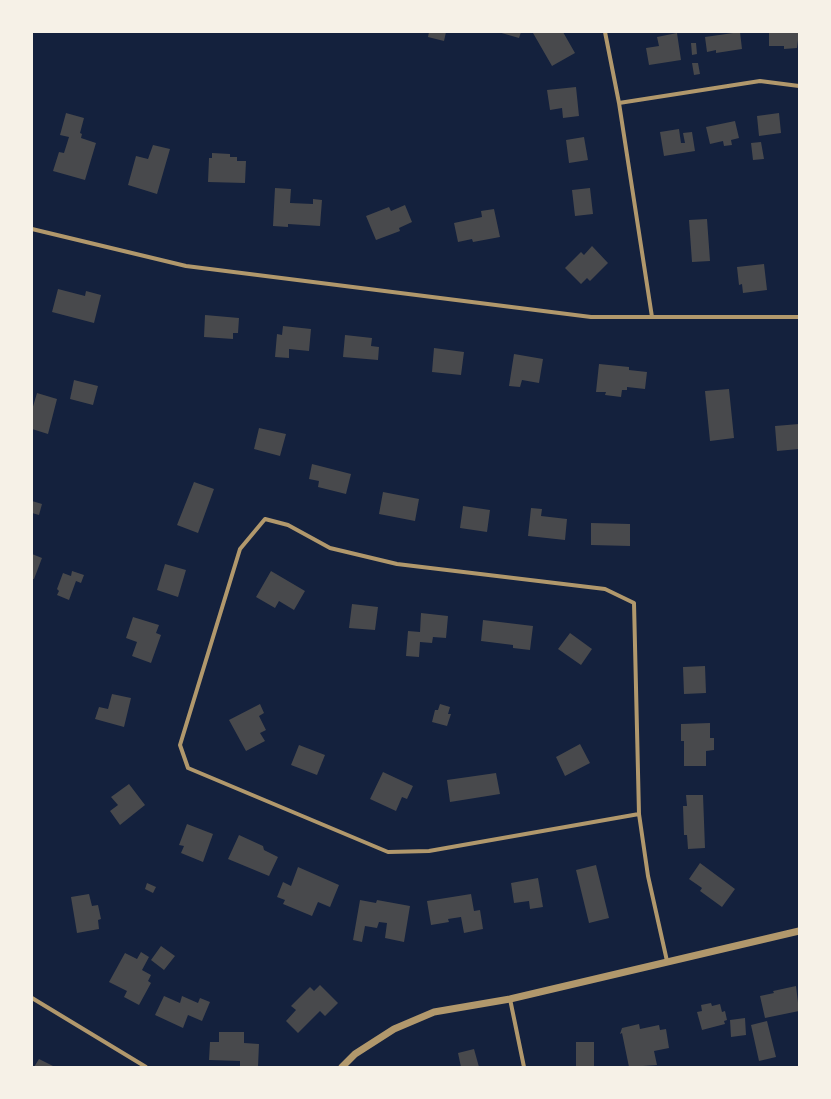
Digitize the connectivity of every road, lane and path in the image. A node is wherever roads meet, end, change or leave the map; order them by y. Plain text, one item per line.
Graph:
1 (605, 32) edge
2 (799, 86) edge
3 (619, 103) junction
4 (32, 229) edge
5 (652, 317) junction
6 (799, 317) edge
7 (639, 814) junction
8 (799, 931) edge
9 (667, 961) junction
10 (32, 998) edge
11 (510, 999) junction
12 (146, 1067) edge
13 (342, 1067) edge
14 (524, 1067) edge

1 - 3 street
2 - 3 street
3 - 5 street
4 - 5 street
5 - 6 street
7 - 7 street
7 - 9 street
8 - 9 street
9 - 11 street
10 - 12 street
11 - 13 street
11 - 14 street

